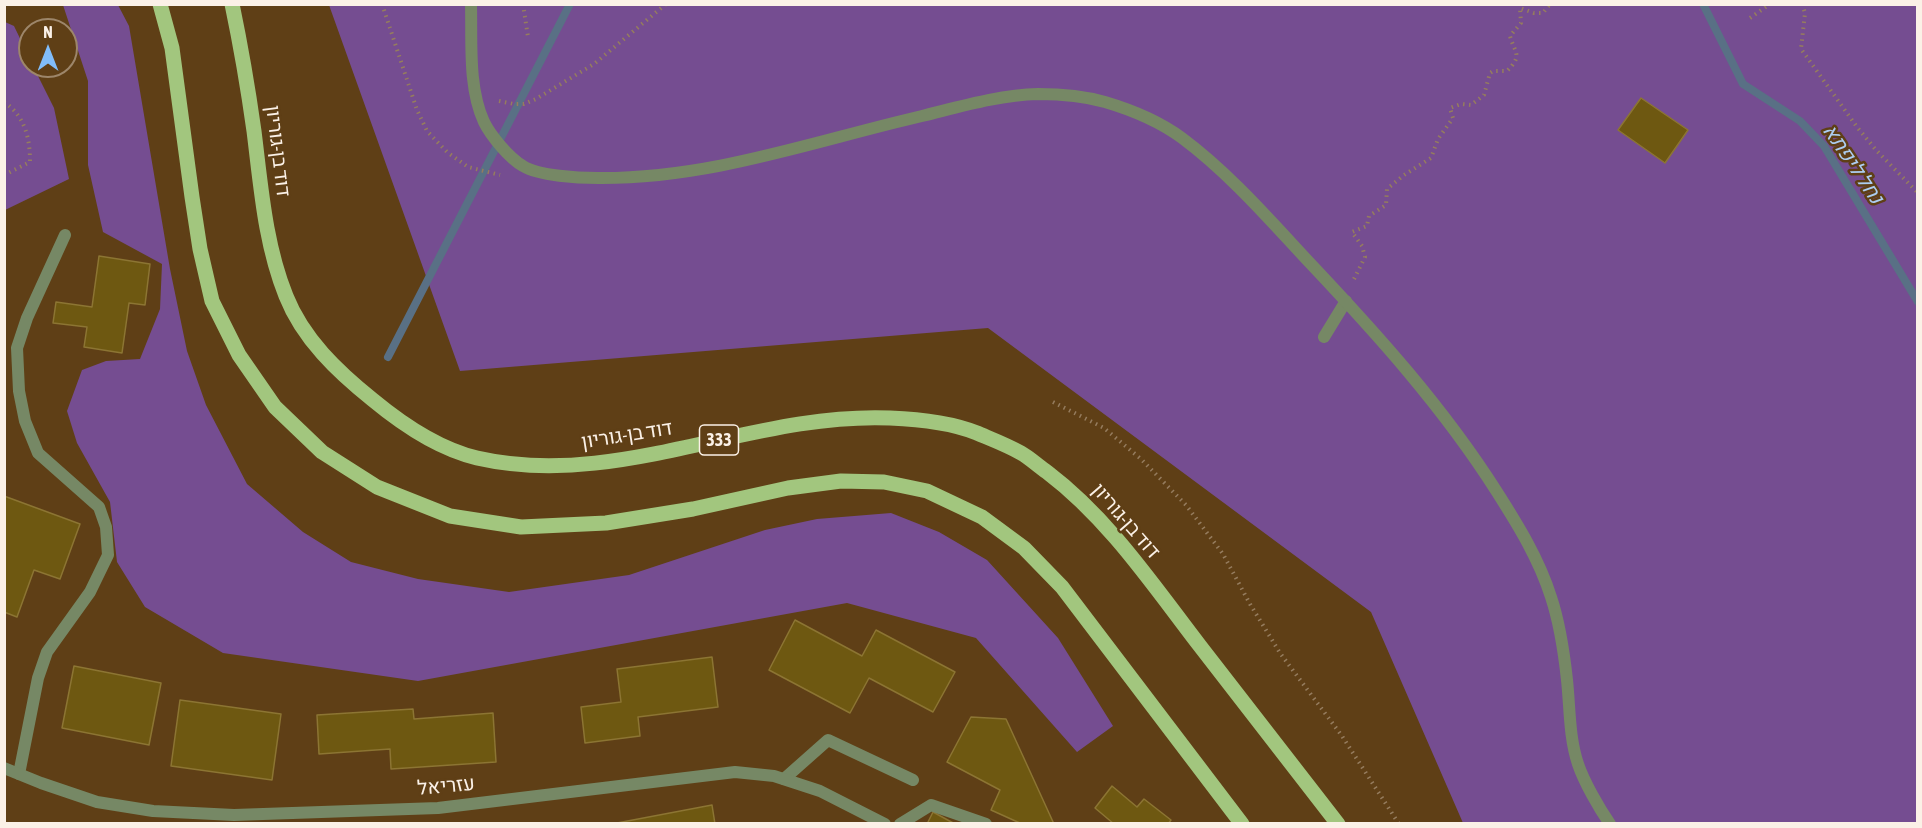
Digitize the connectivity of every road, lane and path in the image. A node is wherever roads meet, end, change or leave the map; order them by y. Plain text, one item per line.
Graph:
1 (160, 4) edge
2 (232, 4) edge
3 (382, 4) edge
4 (471, 4) edge
5 (523, 4) edge
6 (666, 4) edge
7 (1550, 4) edge
8 (1770, 4) edge
9 (1802, 4) edge
10 (1750, 18) dead end
11 (528, 37) dead end
12 (476, 93) junction
13 (4, 102) edge
14 (4, 175) edge
15 (507, 177) dead end
16 (1917, 193) edge
17 (64, 235) dead end
18 (1342, 297) junction
19 (1324, 337) dead end
20 (1053, 402) dead end
21 (4, 768) edge
22 (19, 774) junction
23 (784, 779) junction
24 (913, 780) dead end
25 (885, 824) edge
26 (900, 824) edge
27 (986, 824) edge
28 (1242, 824) edge
29 (1338, 824) edge
30 (1399, 824) edge
31 (1610, 824) edge

1 - 28 main road
2 - 29 main road, דוד בן-גוריון / 333
3 - 15 path
4 - 12 street
5 - 11 path
6 - 12 path
7 - 18 path
8 - 10 path
9 - 16 path
12 - 18 street
13 - 14 path
17 - 22 street
18 - 19 street
18 - 31 street
20 - 30 path
21 - 22 street, עזריאל
22 - 23 street, עזריאל
23 - 24 street
23 - 25 street, עזריאל
26 - 27 street

